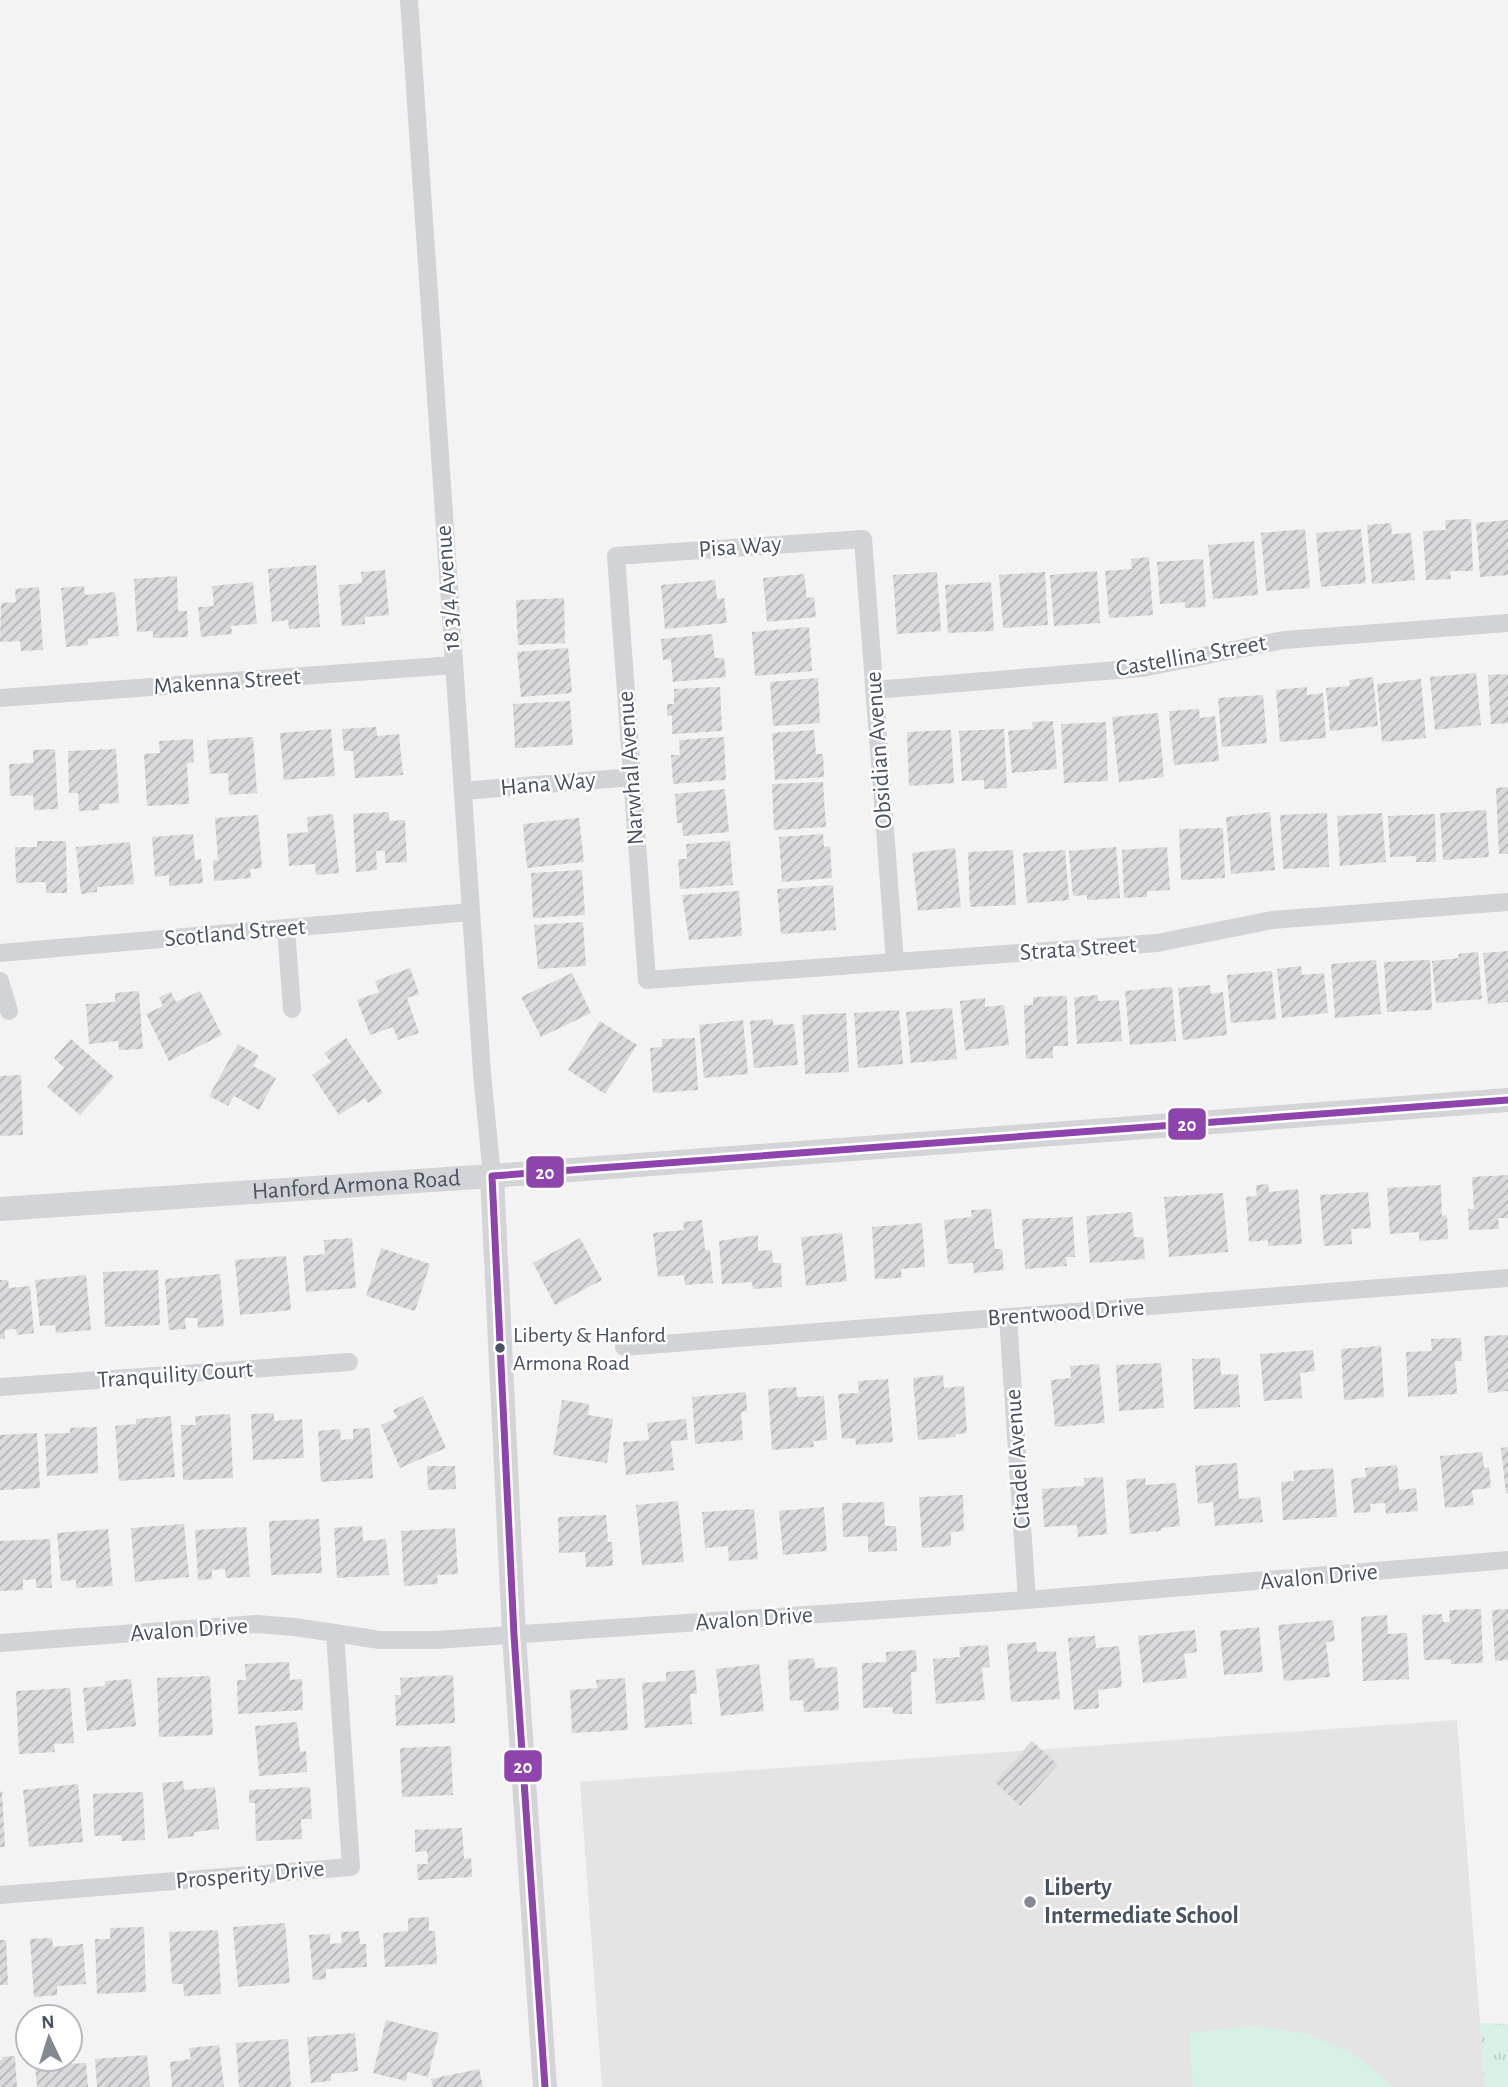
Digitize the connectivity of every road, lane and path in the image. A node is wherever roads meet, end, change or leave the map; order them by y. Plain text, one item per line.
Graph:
1 (409, 0) edge
2 (863, 539) joint
3 (616, 556) joint
4 (1508, 623) edge
5 (454, 666) junction
6 (874, 690) junction
7 (0, 698) edge
8 (632, 778) junction
9 (463, 791) junction
10 (1508, 902) edge
11 (471, 912) junction
12 (286, 928) junction
13 (0, 953) edge
14 (895, 962) junction
15 (647, 980) joint
16 (0, 981) edge
17 (292, 1009) dead end
18 (9, 1011) dead end
19 (1508, 1100) edge
20 (492, 1176) junction
21 (0, 1209) edge
22 (1508, 1278) edge
23 (1008, 1317) junction
24 (624, 1347) dead end
25 (349, 1362) dead end
26 (0, 1387) edge
27 (1508, 1560) edge
28 (1027, 1600) junction
29 (335, 1633) junction
30 (514, 1635) junction
31 (0, 1643) edge
32 (0, 1895) edge
33 (545, 2087) edge

1 - 5 street, 18 3/4 Avenue
2 - 3 street, Pisa Way
2 - 6 street, Obsidian Avenue
3 - 8 street, Narwhal Avenue
4 - 6 street, Castellina Street
5 - 7 street, Makenna Street
5 - 9 street, 18 3/4 Avenue
6 - 14 street, Obsidian Avenue
8 - 9 street, Hana Way
8 - 15 street, Narwhal Avenue
9 - 11 street, 18 3/4 Avenue
10 - 14 street, Strata Street
11 - 12 street, Scotland Street
11 - 20 street, 18 3/4 Avenue
12 - 13 street, Scotland Street
12 - 17 street
14 - 15 street, Strata Street
16 - 18 street
19 - 20 main road, Hanford Armona Road
20 - 21 main road, Hanford Armona Road
20 - 30 main road
22 - 23 street, Brentwood Drive
23 - 24 street, Brentwood Drive
23 - 28 street, Citadel Avenue
25 - 26 street, Tranquility Court
27 - 28 street, Avalon Drive
28 - 30 street, Avalon Drive
29 - 30 street, Avalon Drive
29 - 31 street, Avalon Drive
29 - 32 street, Prosperity Drive
30 - 33 main road

